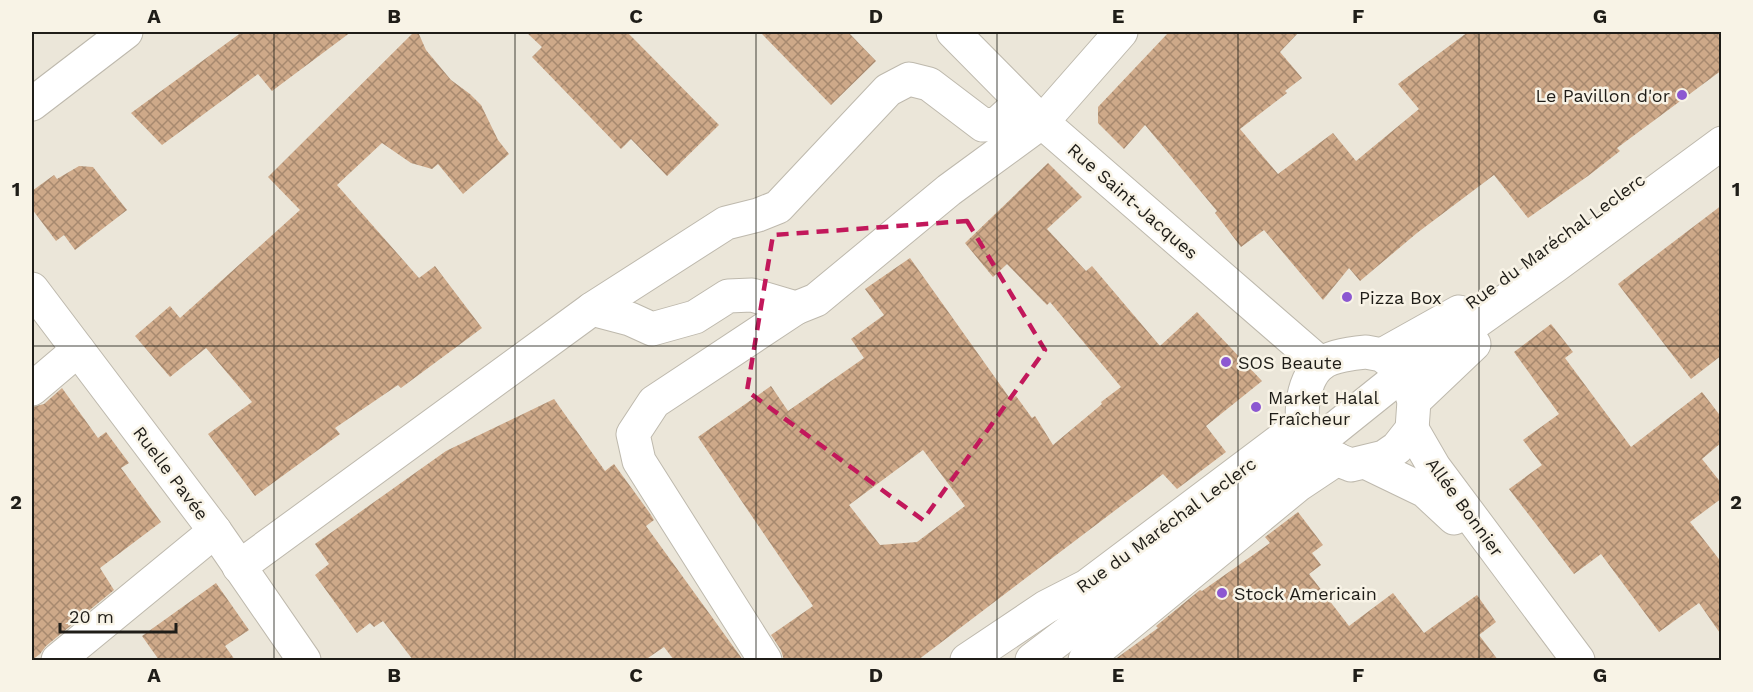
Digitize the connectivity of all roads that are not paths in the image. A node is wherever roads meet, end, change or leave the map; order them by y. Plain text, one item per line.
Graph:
1 (126, 32) edge
2 (953, 32) edge
3 (1121, 32) edge
4 (32, 104) edge
5 (1031, 112) junction
6 (1722, 118) edge
7 (1722, 143) edge
8 (1722, 161) edge
9 (32, 289) edge
10 (796, 308) junction
11 (592, 309) junction
12 (78, 350) junction
13 (1321, 364) junction
14 (32, 389) edge
15 (1403, 389) junction
16 (1330, 448) junction
17 (215, 531) junction
18 (239, 567) junction
19 (1520, 582) junction
20 (58, 660) edge
21 (304, 660) edge
22 (765, 660) edge
23 (966, 660) edge
24 (1032, 660) edge
25 (1085, 660) edge
26 (1578, 660) edge

1 - 4 street
2 - 5 street, Rue Saint-Jacques
3 - 5 street
5 - 10 street
5 - 11 street
5 - 13 street, Rue Saint-Jacques
6 - 15 street, Rue du Maréchal Leclerc
7 - 15 street, Rue du Maréchal Leclerc
8 - 15 street, Rue du Maréchal Leclerc
9 - 12 street, Ruelle Pavée
10 - 11 street
10 - 22 street
11 - 18 street
12 - 14 street
12 - 17 street, Ruelle Pavée
13 - 15 street
13 - 16 street
15 - 16 street, Rue du Maréchal Leclerc
15 - 16 street, Rue du Maréchal Leclerc
15 - 19 street, Allée Bonnier
16 - 19 street, Allée Bonnier
16 - 23 street, Rue du Maréchal Leclerc
16 - 24 street, Rue du Maréchal Leclerc
16 - 25 street, Rue du Maréchal Leclerc
17 - 18 street, Ruelle Pavée
17 - 20 street
18 - 21 street, Ruelle Pavée
19 - 26 street, Allée Bonnier

